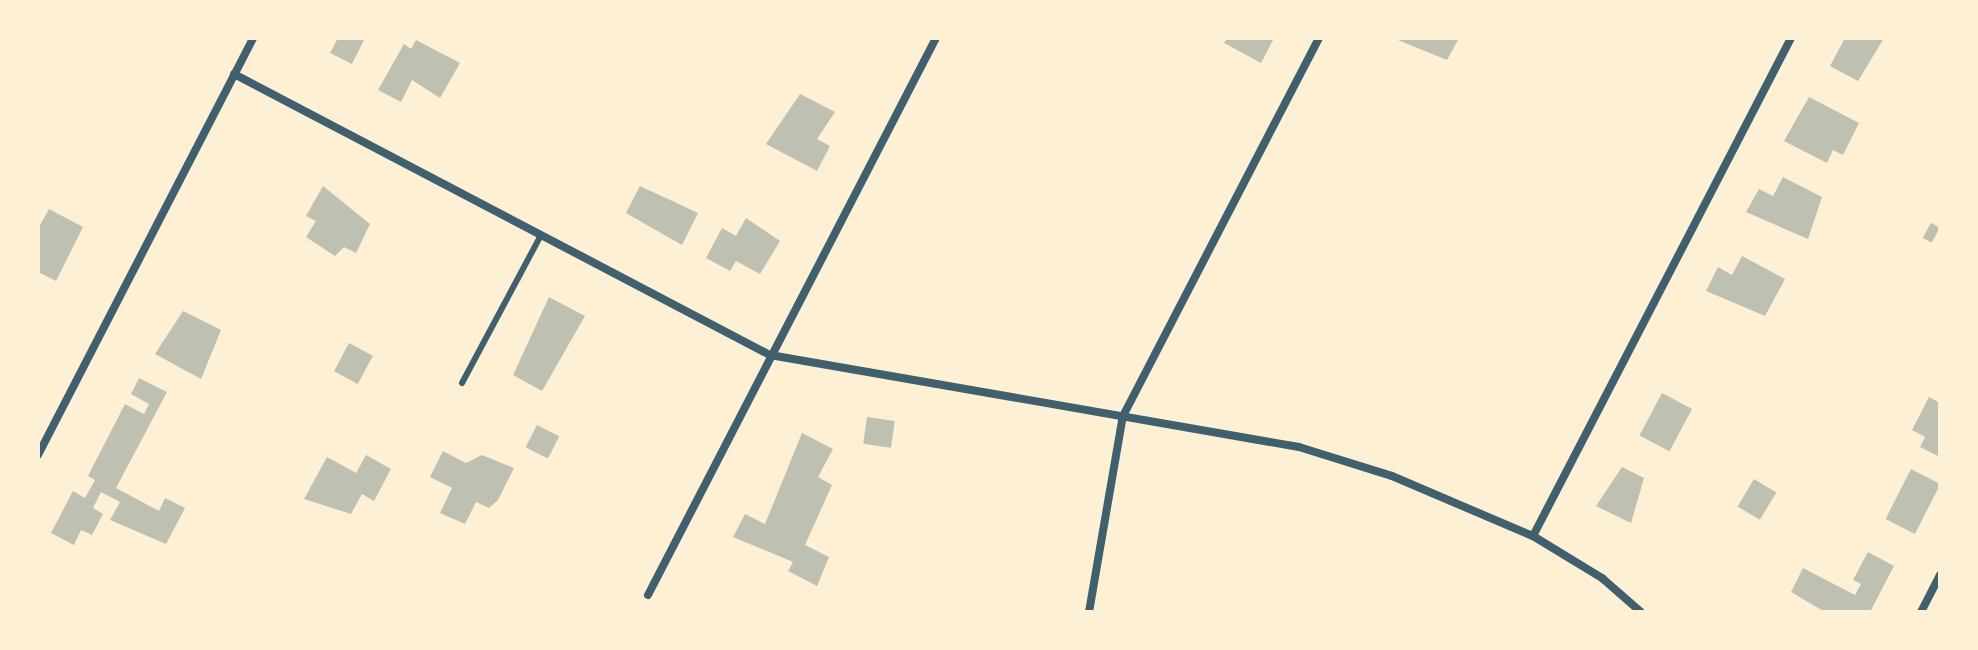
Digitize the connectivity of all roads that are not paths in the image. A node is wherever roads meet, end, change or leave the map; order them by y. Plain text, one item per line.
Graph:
1 (936, 38) edge
2 (1319, 38) edge
3 (1791, 38) edge
4 (249, 40) edge
5 (234, 74) junction
6 (541, 235) junction
7 (770, 355) junction
8 (462, 383) dead end
9 (1123, 416) junction
10 (38, 455) edge
11 (1533, 536) junction
12 (1940, 575) edge
13 (648, 595) dead end
14 (1089, 612) edge
15 (1641, 612) edge
16 (1921, 612) edge

1 - 7 street
2 - 9 street
3 - 11 street
4 - 5 street
5 - 6 street
5 - 10 street
6 - 7 street
6 - 8 lane
7 - 9 street
7 - 13 street
9 - 11 street
9 - 14 street
11 - 15 street
12 - 16 street

